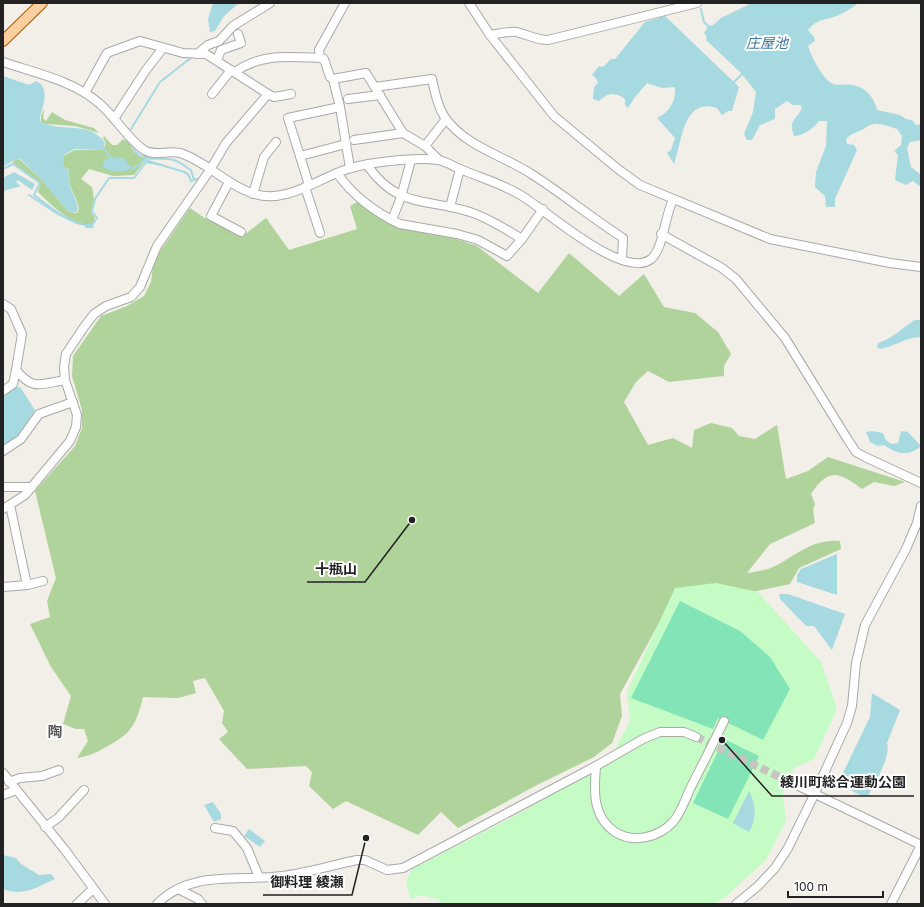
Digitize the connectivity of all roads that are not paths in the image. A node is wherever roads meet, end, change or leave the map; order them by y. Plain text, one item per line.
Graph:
1 (42, 3) edge
2 (270, 3) edge
3 (344, 3) edge
4 (469, 3) edge
5 (697, 3) edge
6 (238, 34) dead end
7 (490, 36) junction
8 (3, 42) edge
9 (163, 48) junction
10 (197, 54) junction
11 (320, 58) junction
12 (217, 60) junction
13 (3, 62) edge
14 (233, 71) junction
15 (333, 79) junction
16 (378, 91) junction
17 (85, 93) junction
18 (212, 94) dead end
19 (268, 94) junction
20 (292, 94) dead end
21 (348, 99) dead end
22 (340, 107) junction
23 (114, 119) junction
24 (446, 119) junction
25 (403, 133) junction
26 (354, 140) dead end
27 (276, 142) dead end
28 (346, 144) junction
29 (425, 146) junction
30 (300, 156) junction
31 (411, 160) junction
32 (439, 160) junction
33 (367, 165) junction
34 (350, 168) junction
35 (460, 169) junction
36 (210, 170) junction
37 (337, 173) junction
38 (229, 182) junction
39 (307, 186) junction
40 (253, 194) junction
41 (401, 197) junction
42 (673, 200) junction
43 (450, 208) junction
44 (543, 209) junction
45 (392, 220) junction
46 (241, 232) dead end
47 (320, 233) dead end
48 (662, 234) junction
49 (522, 239) junction
50 (622, 259) junction
51 (921, 266) edge
52 (3, 304) edge
53 (16, 370) junction
54 (65, 380) junction
55 (3, 391) edge
56 (73, 402) junction
57 (3, 451) edge
58 (921, 483) edge
59 (32, 486) junction
60 (3, 487) edge
61 (921, 506) edge
62 (7, 507) edge
63 (43, 582) dead end
64 (27, 585) junction
65 (3, 587) edge
66 (724, 721) dead end
67 (696, 737) tunnel mouth
68 (596, 766) junction
69 (59, 770) dead end
70 (3, 773) edge
71 (786, 780) tunnel mouth
72 (9, 782) junction
73 (16, 790) junction
74 (84, 790) dead end
75 (815, 793) junction
76 (3, 795) edge
77 (45, 827) junction
78 (215, 828) dead end
79 (921, 845) edge
80 (259, 877) junction
81 (93, 889) junction
82 (178, 889) junction
83 (77, 904) edge
84 (105, 904) edge
85 (157, 904) edge
86 (202, 904) edge
87 (736, 904) edge
88 (890, 904) edge

1 - 8 main road
2 - 10 street
3 - 11 street
4 - 7 street
5 - 7 street
6 - 12 street
7 - 42 street
9 - 10 street
9 - 17 street
9 - 23 street
10 - 12 street
11 - 14 street
11 - 15 street
12 - 14 street
13 - 17 street
14 - 18 street
14 - 19 street
15 - 16 street
15 - 22 street
16 - 21 street
16 - 24 street
16 - 25 street
17 - 23 street
19 - 20 street
19 - 36 street
22 - 28 street
22 - 30 street
23 - 36 street
24 - 29 street
24 - 50 street
25 - 26 street
25 - 29 street
27 - 40 street
28 - 30 street
28 - 34 street
29 - 32 street
30 - 39 street
31 - 32 street
31 - 33 street
31 - 41 street
32 - 35 street
33 - 34 street
33 - 41 street
34 - 37 street
35 - 43 street
35 - 44 street
36 - 38 street
36 - 54 street
37 - 39 street
37 - 45 street
38 - 40 street
38 - 46 street
39 - 40 street
39 - 47 street
41 - 43 street
41 - 45 street
42 - 48 street
42 - 51 street
43 - 49 street
44 - 49 street
44 - 50 street
45 - 49 street
48 - 50 street
48 - 58 street
52 - 53 street
53 - 54 street
53 - 55 street
54 - 56 street
56 - 57 street
56 - 59 street
59 - 60 street
59 - 62 street
61 - 75 street
62 - 64 street
63 - 64 street
64 - 65 street
66 - 68 street
67 - 68 street
68 - 80 street
69 - 72 street
70 - 72 street
71 - 75 street
72 - 73 street
73 - 76 street
73 - 77 street
74 - 77 street
75 - 79 street
75 - 87 street
77 - 81 street
78 - 80 street
79 - 88 street
80 - 82 street
81 - 83 street
81 - 84 street
82 - 85 street
82 - 86 street

